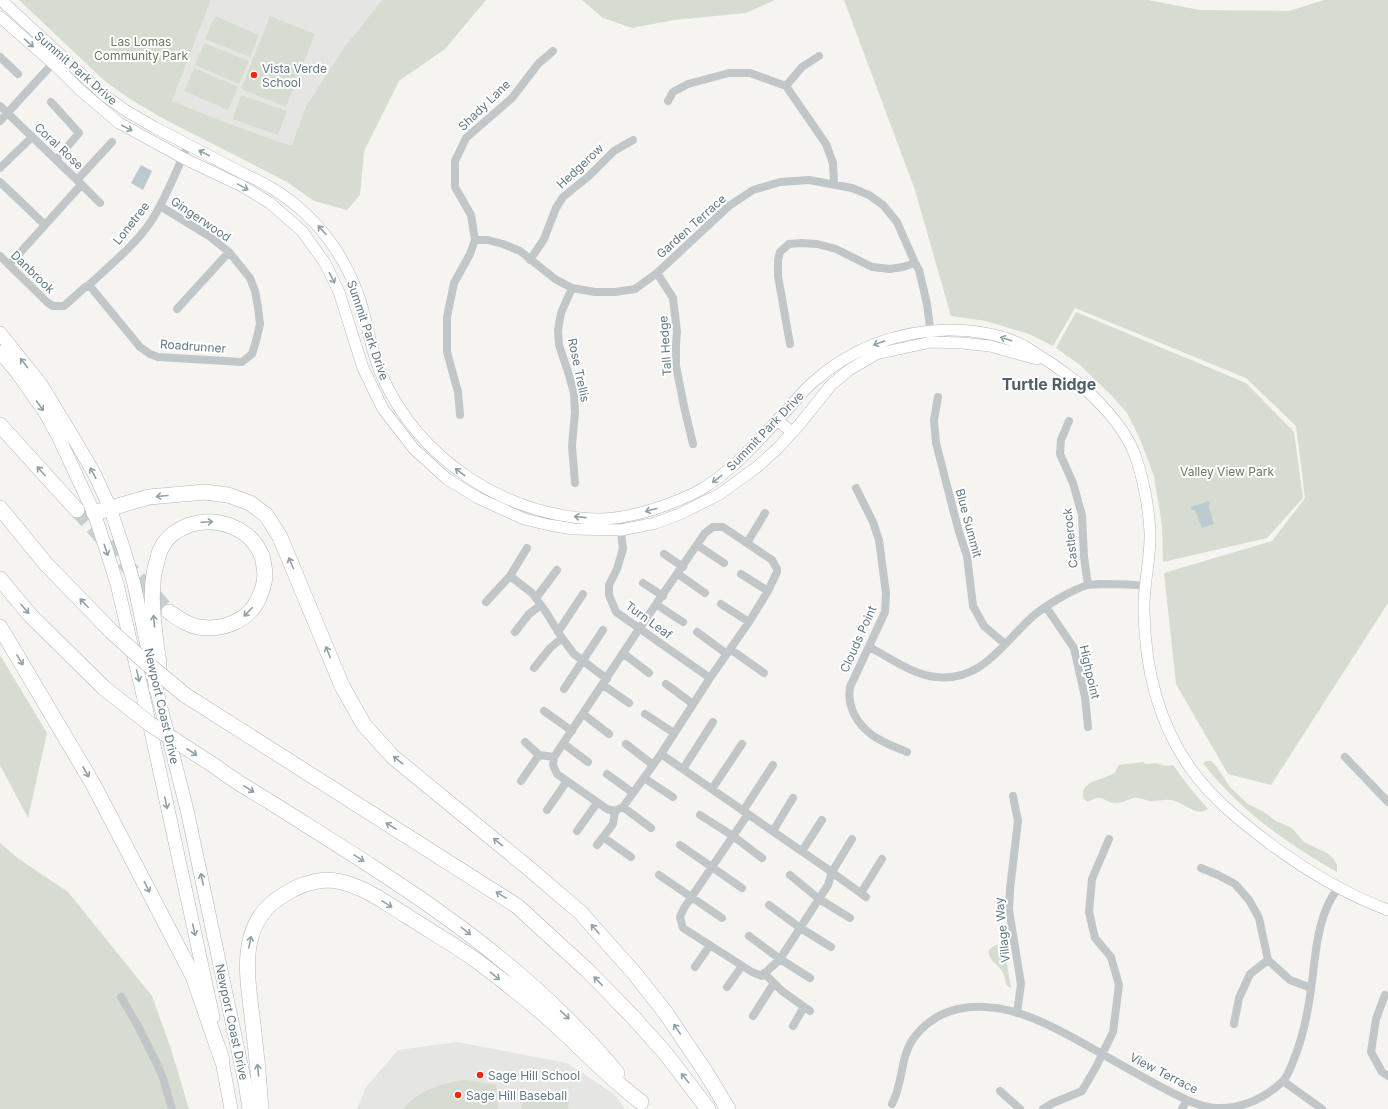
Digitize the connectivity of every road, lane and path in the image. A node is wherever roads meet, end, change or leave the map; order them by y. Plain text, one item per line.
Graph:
1 (1, 0) edge
2 (0, 17) edge
3 (553, 51) dead end
4 (60, 54) junction
5 (819, 56) dead end
6 (0, 57) edge
7 (53, 64) junction
8 (18, 74) dead end
9 (786, 86) junction
10 (668, 101) dead end
11 (51, 102) dead end
12 (0, 106) edge
13 (7, 114) junction
14 (0, 121) edge
15 (32, 137) junction
16 (633, 140) dead end
17 (112, 142) dead end
18 (188, 145) junction
19 (182, 157) junction
20 (56, 160) junction
21 (0, 168) edge
22 (0, 182) edge
23 (79, 182) junction
24 (834, 185) junction
25 (100, 203) dead end
26 (160, 206) junction
27 (44, 224) junction
28 (475, 240) junction
29 (229, 252) junction
30 (0, 256) edge
31 (530, 260) junction
32 (914, 263) junction
33 (9, 265) junction
34 (658, 273) junction
35 (89, 285) junction
36 (572, 288) junction
37 (177, 309) dead end
38 (0, 333) edge
39 (931, 336) junction
40 (790, 344) dead end
41 (0, 352) edge
42 (252, 354) joint
43 (938, 397) dead end
44 (460, 415) dead end
45 (776, 420) junction
46 (1069, 421) dead end
47 (0, 424) edge
48 (792, 432) junction
49 (693, 444) dead end
50 (748, 451) junction
51 (762, 462) junction
52 (574, 483) dead end
53 (856, 488) dead end
54 (0, 508) edge
55 (110, 508) junction
56 (77, 510) tunnel mouth
57 (94, 513) junction
58 (765, 513) dead end
59 (619, 517) junction
60 (621, 530) junction
61 (747, 543) junction
62 (697, 545) junction
63 (527, 548) dead end
64 (664, 554) dead end
65 (724, 563) dead end
66 (683, 567) junction
67 (556, 570) dead end
68 (678, 574) junction
69 (741, 574) dead end
70 (510, 576) junction
71 (0, 579) edge
72 (643, 583) dead end
73 (1088, 585) junction
74 (1145, 586) junction
75 (768, 592) junction
76 (705, 593) dead end
77 (583, 594) dead end
78 (663, 596) junction
79 (536, 598) junction
80 (486, 602) dead end
81 (721, 604) dead end
82 (541, 605) junction
83 (657, 605) junction
84 (1046, 607) junction
85 (169, 612) tunnel mouth
86 (684, 622) dead end
87 (749, 622) junction
88 (0, 627) edge
89 (640, 629) junction
90 (604, 630) dead end
91 (515, 632) dead end
92 (697, 632) dead end
93 (560, 635) junction
94 (1005, 644) junction
95 (869, 647) junction
96 (728, 652) junction
97 (624, 654) junction
98 (582, 661) junction
99 (534, 668) dead end
100 (649, 673) dead end
101 (764, 673) dead end
102 (710, 678) junction
103 (605, 682) junction
104 (666, 684) dead end
105 (156, 688) junction
106 (564, 689) dead end
107 (629, 703) dead end
108 (693, 704) junction
109 (544, 711) dead end
110 (583, 714) junction
111 (646, 714) dead end
112 (713, 722) dead end
113 (1088, 727) dead end
114 (572, 731) junction
115 (609, 734) dead end
116 (674, 734) junction
117 (525, 742) dead end
118 (564, 744) junction
119 (626, 744) dead end
120 (742, 744) dead end
121 (907, 752) dead end
122 (661, 754) junction
123 (539, 755) junction
124 (554, 757) junction
125 (1345, 757) dead end
126 (588, 762) dead end
127 (773, 764) dead end
128 (653, 765) junction
129 (683, 769) junction
130 (607, 774) dead end
131 (644, 778) junction
132 (521, 781) dead end
133 (567, 781) junction
134 (712, 789) junction
135 (634, 792) junction
136 (1013, 796) dead end
137 (673, 798) dead end
138 (793, 798) dead end
139 (1388, 802) edge
140 (597, 803) junction
141 (619, 809) junction
142 (548, 810) dead end
143 (746, 812) junction
144 (700, 815) dead end
145 (822, 820) dead end
146 (652, 828) dead end
147 (577, 831) dead end
148 (773, 831) junction
149 (733, 836) junction
150 (603, 837) junction
151 (852, 839) dead end
152 (1109, 839) dead end
153 (597, 845) dead end
154 (680, 845) dead end
155 (802, 851) junction
156 (631, 857) dead end
157 (762, 858) dead end
158 (882, 859) dead end
159 (712, 867) junction
160 (1201, 868) dead end
161 (832, 872) junction
162 (660, 875) dead end
163 (790, 875) dead end
164 (742, 888) dead end
165 (1338, 888) junction
166 (691, 897) junction
167 (819, 899) junction
168 (769, 905) dead end
169 (1388, 910) edge
170 (722, 918) dead end
171 (850, 918) dead end
172 (799, 927) junction
173 (749, 936) dead end
174 (710, 945) junction
175 (831, 947) dead end
176 (780, 959) junction
177 (1268, 960) junction
178 (742, 966) junction
179 (696, 967) dead end
180 (763, 974) junction
181 (810, 978) dead end
182 (774, 983) junction
183 (727, 986) dead end
184 (1312, 988) junction
185 (1385, 995) dead end
186 (121, 997) dead end
187 (1017, 1013) junction
188 (753, 1016) dead end
189 (1234, 1024) dead end
190 (793, 1026) dead end
191 (1102, 1054) junction
192 (222, 1060) junction
193 (1388, 1076) edge
194 (1283, 1081) junction
195 (1000, 1091) dead end
196 (1187, 1100) junction
197 (892, 1104) dead end
198 (644, 1105) edge
199 (172, 1109) edge
200 (231, 1109) edge
201 (249, 1109) edge
202 (261, 1109) edge
203 (708, 1109) edge
204 (728, 1109) edge
205 (1020, 1109) edge
206 (1044, 1109) edge
207 (1182, 1109) edge
208 (1322, 1109) edge

1 - 4 street, Summit Park Drive
2 -> 7 street, Summit Park Drive
3 - 28 street, Shady Lane
4 - 7 street
4 - 18 street, Summit Park Drive
5 - 9 street
6 - 8 street
7 - 13 street
7 -> 19 street, Summit Park Drive
9 - 10 street
9 - 24 street
11 - 20 street
12 - 13 street, Coral Rose
13 - 14 street
13 - 15 street, Coral Rose
15 - 20 street, Coral Rose
15 - 21 street
16 - 31 street, Hedgerow
17 - 23 street
18 - 19 street, Lonetree
59 -> 18 street, Summit Park Drive
19 - 26 street, Lonetree
19 -> 60 street, Summit Park Drive
20 - 23 street, Coral Rose
22 - 27 street
23 - 25 street, Coral Rose
23 - 27 street
24 - 32 street, Garden Terrace
24 - 34 street, Garden Terrace
26 - 29 street, Gingerwood
26 - 35 street, Lonetree
27 - 33 street
28 - 31 street, Garden Terrace
28 - 44 street
29 - 37 street, Gingerwood
29 - 42 street, Gingerwood
30 - 33 street, Danbrook
31 - 36 street, Garden Terrace
32 - 39 street, Garden Terrace
32 - 40 street
33 - 35 street, Danbrook
34 - 36 street, Garden Terrace
34 - 49 street, Tall Hedge
35 - 42 street, Roadrunner
36 - 52 street, Rose Trellis
55 -> 38 main road, Newport Coast Drive
39 -> 45 street, Summit Park Drive
39 - 48 street, Summit Park Drive
39 - 74 street, Summit Park Drive
41 -> 57 main road, Newport Coast Drive
43 - 94 street, Blue Summit
45 - 48 street
45 - 50 street, Summit Park Drive
46 - 73 street, Castlerock
56 -> 47 highway
48 - 51 street, Summit Park Drive
50 - 51 street
50 -> 59 street, Summit Park Drive
51 - 60 street, Summit Park Drive
53 - 95 street, Clouds Point
203 -> 54 highway, bridge
55 - 57 highway
55 - 105 main road, Newport Coast Drive
204 -> 55 highway
57 -> 192 main road, Newport Coast Drive
58 - 61 street
59 - 60 street, Turn Leaf
60 - 89 street, Turn Leaf
61 - 62 street
61 - 75 street
62 - 65 street
62 - 66 street
63 - 70 street
64 - 66 street
66 - 68 street
67 - 79 street
68 - 76 street
68 - 78 street
69 - 75 street
70 - 79 street
70 - 80 street
71 -> 198 highway, bridge
72 - 78 street
73 - 74 street
73 - 84 street
74 - 165 street, Summit Park Drive
75 - 87 street
77 - 93 street
78 - 83 street
79 - 82 street
81 - 87 street
82 - 91 street
82 - 93 street
83 - 86 street
83 - 89 street
84 - 94 street
84 - 113 street, Highpoint
105 -> 85 highway
87 - 96 street
88 -> 192 highway
89 - 97 street
89 - 102 street, Turn Leaf
90 - 98 street
92 - 96 street
93 - 98 street
93 - 99 street
94 - 95 street
95 - 121 street, Clouds Point
96 - 101 street
96 - 102 street
97 - 100 street
97 - 103 street
98 - 103 street
98 - 106 street
102 - 108 street
103 - 107 street
103 - 110 street
104 - 108 street
201 -> 105 main road, Newport Coast Drive
108 - 116 street
109 - 114 street
110 - 114 street
110 - 115 street
111 - 116 street
112 - 129 street
114 - 118 street
116 - 122 street
117 - 123 street
118 - 124 street
118 - 126 street
119 - 128 street
120 - 134 street
122 - 128 street
122 - 129 street
123 - 124 street
123 - 132 street
124 - 133 street
125 - 139 street
127 - 143 street
128 - 131 street
129 - 134 street
130 - 135 street
131 - 135 street
131 - 137 street
133 - 140 street
133 - 142 street
134 - 143 street
135 - 141 street
136 - 187 street, Village Way
138 - 148 street
140 - 141 street
140 - 147 street
141 - 146 street
141 - 150 street
143 - 148 street
143 - 149 street
144 - 149 street
145 - 155 street
148 - 155 street
149 - 157 street
149 - 159 street
150 - 153 street
150 - 156 street
151 - 161 street
152 - 191 street
154 - 159 street
155 - 161 street
158 - 161 street
159 - 164 street
159 - 166 street
160 - 177 street
161 - 167 street
162 - 166 street
163 - 167 street
165 - 169 street, Summit Park Drive
165 - 184 street, View Terrace
166 - 170 street
166 - 174 street
167 - 171 street
167 - 172 street
168 - 172 street
172 - 175 street
172 - 176 street
173 - 176 street
174 - 178 street
174 - 179 street
176 - 180 street
176 - 181 street
177 - 184 street
177 - 189 street
178 - 180 street
178 - 183 street
180 - 182 street
182 - 188 street
182 - 190 street
184 - 194 street, View Terrace
185 - 193 street
186 - 199 street
187 - 191 street, View Terrace
187 - 197 street, View Terrace
191 - 196 street, View Terrace
191 - 206 street
192 - 200 main road, Newport Coast Drive
194 - 196 street, View Terrace
194 - 208 street
195 - 205 street
196 - 207 street
202 -> 198 highway

